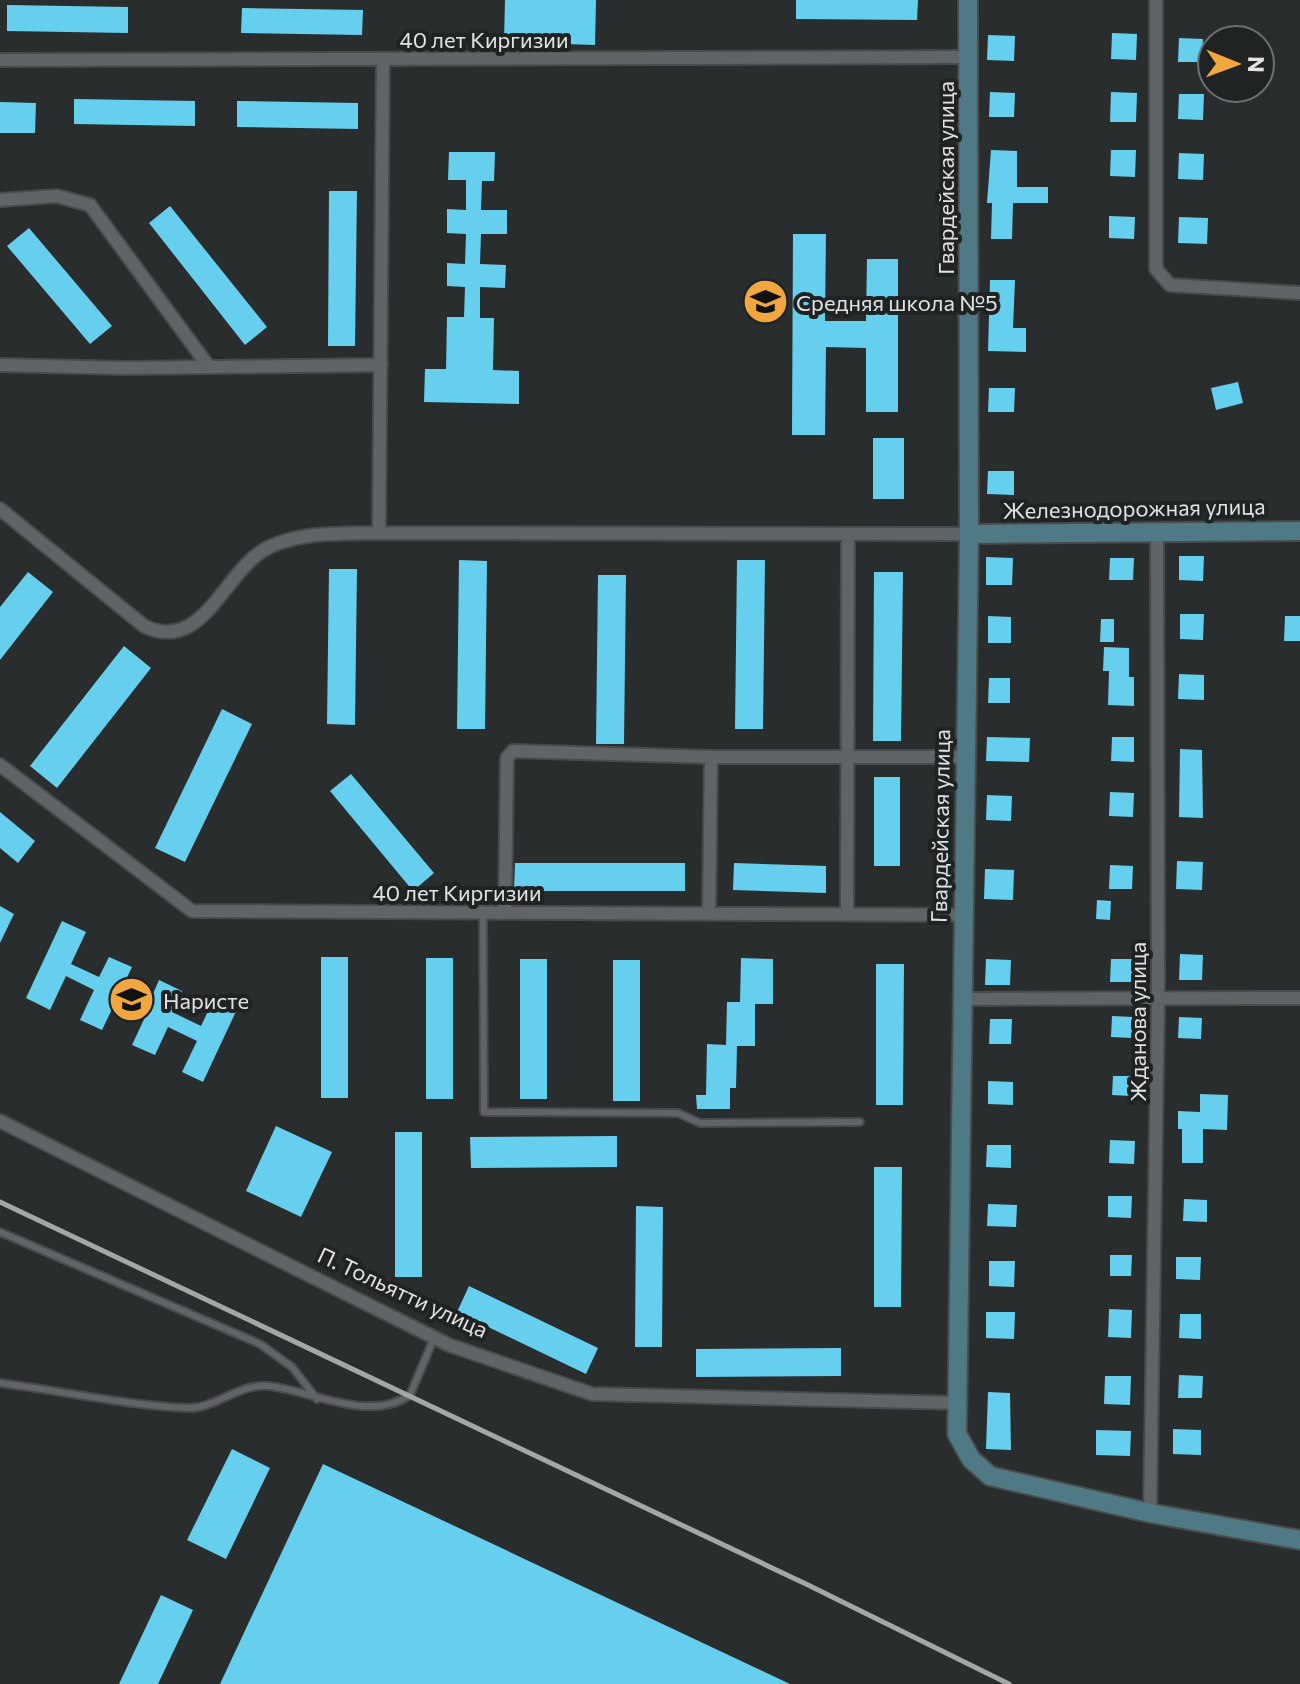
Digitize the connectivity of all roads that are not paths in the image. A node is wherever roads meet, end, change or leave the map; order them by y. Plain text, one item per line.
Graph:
1 (968, 0) edge
2 (1156, 0) edge
3 (968, 57) junction
4 (383, 59) junction
5 (0, 60) edge
6 (0, 200) edge
7 (1300, 293) edge
8 (0, 365) edge
9 (381, 365) junction
10 (209, 367) junction
11 (0, 509) edge
12 (1157, 531) junction
13 (1300, 531) edge
14 (379, 533) junction
15 (848, 534) junction
16 (969, 534) junction
17 (711, 757) junction
18 (847, 757) junction
19 (965, 757) junction
20 (0, 765) edge
21 (483, 912) junction
22 (505, 912) junction
23 (709, 913) junction
24 (847, 914) junction
25 (962, 915) junction
26 (1300, 998) edge
27 (964, 999) junction
28 (1158, 999) junction
29 (0, 1121) edge
30 (860, 1122) dead end
31 (0, 1232) edge
32 (434, 1338) junction
33 (0, 1383) edge
34 (317, 1399) junction
35 (958, 1403) junction
36 (1150, 1513) junction
37 (1300, 1540) edge

1 - 3 street, Гвардейская улица
2 - 7 street
3 - 4 street, 40 лет Киргизии
3 - 16 street, Гвардейская улица
4 - 5 street, 40 лет Киргизии
4 - 9 street
6 - 10 street
8 - 10 street
9 - 10 street
9 - 14 street
11 - 14 street
12 - 13 street, Железнодорожная улица
12 - 16 street, Железнодорожная улица
12 - 28 street, Жданова улица
14 - 15 street
15 - 16 street
15 - 18 street
16 - 19 street, Гвардейская улица
17 - 18 street
17 - 22 street
17 - 23 street
18 - 19 street
18 - 24 street
19 - 25 street, Гвардейская улица
20 - 21 street, 40 лет Киргизии
21 - 22 street, 40 лет Киргизии
21 - 30 lane
22 - 23 street, 40 лет Киргизии
23 - 24 street, 40 лет Киргизии
24 - 25 street, 40 лет Киргизии
25 - 27 street, Гвардейская улица
26 - 28 street
27 - 28 street
27 - 35 street, Гвардейская улица
28 - 36 street, Жданова улица
29 - 32 street, П. Тольятти улица
31 - 34 lane
32 - 34 lane
32 - 35 street, П. Тольятти улица
33 - 34 lane
35 - 36 street, Гвардейская улица
36 - 37 street

